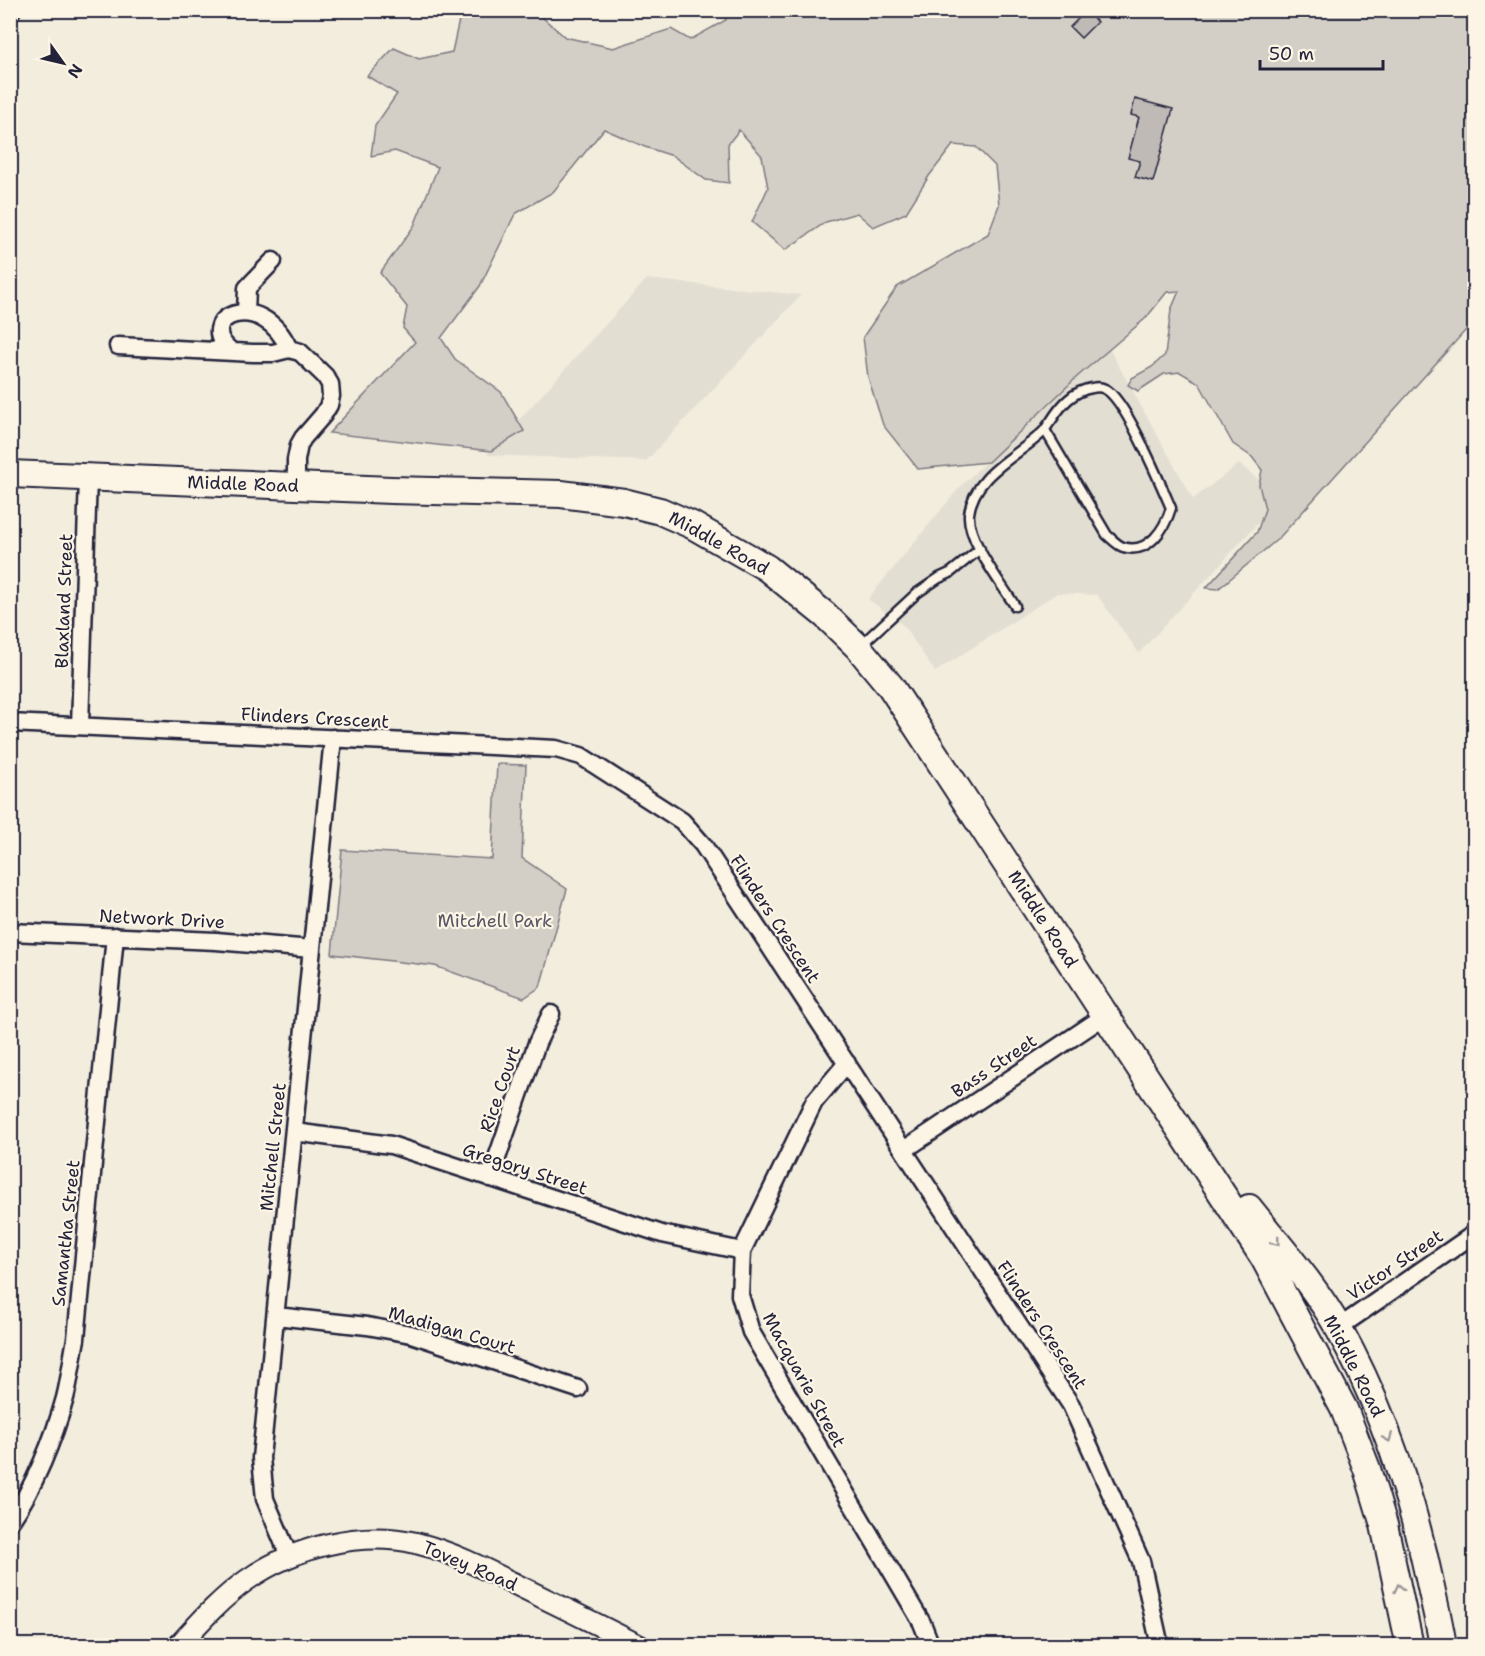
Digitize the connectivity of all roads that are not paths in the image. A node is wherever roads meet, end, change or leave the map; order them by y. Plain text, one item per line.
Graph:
1 (273, 261) dead end
2 (246, 313) junction
3 (118, 346) dead end
4 (289, 349) junction
5 (231, 351) junction
6 (1045, 430) junction
7 (10, 474) edge
8 (88, 477) junction
9 (296, 486) junction
10 (980, 549) junction
11 (1015, 606) dead end
12 (858, 647) junction
13 (10, 723) edge
14 (80, 726) junction
15 (333, 738) junction
16 (10, 932) edge
17 (115, 936) junction
18 (312, 949) junction
19 (551, 1014) dead end
20 (1106, 1015) junction
21 (847, 1063) junction
22 (1161, 1098) junction
23 (294, 1132) junction
24 (904, 1149) junction
25 (490, 1178) junction
26 (1474, 1234) edge
27 (742, 1251) junction
28 (1303, 1275) junction
29 (276, 1316) junction
30 (1338, 1328) junction
31 (578, 1389) dead end
32 (1344, 1409) junction
33 (10, 1522) edge
34 (289, 1556) junction
35 (178, 1646) edge
36 (640, 1646) edge
37 (931, 1646) edge
38 (1160, 1646) edge
39 (1410, 1646) edge
40 (1443, 1646) edge

1 - 2 street
2 - 4 street
2 - 5 street
3 - 5 street
4 - 5 street
4 - 9 street
6 - 6 lane
6 - 10 lane
7 - 8 main road, Middle Road
8 - 9 main road, Middle Road
8 - 14 street, Blaxland Street
9 - 12 main road, Middle Road
10 - 11 lane
10 - 12 lane
12 - 20 main road, Middle Road
13 - 14 street, Flinders Crescent
14 - 15 street, Flinders Crescent
15 - 18 street, Mitchell Street
15 - 21 street, Flinders Crescent
16 - 17 street, Network Drive
17 - 18 street, Network Drive
17 - 33 street, Samantha Street
18 - 23 street, Mitchell Street
19 - 25 street, Rice Court
20 - 22 main road, Middle Road
20 - 24 street, Bass Street
21 - 24 street, Flinders Crescent
21 - 27 street, Macquarie Street
22 -> 28 main road, Middle Road
22 - 32 main road, Middle Road
23 - 25 street, Gregory Street
23 - 29 street, Mitchell Street
24 - 38 street, Flinders Crescent
25 - 27 street, Gregory Street
26 - 30 street, Victor Street
27 - 37 street, Macquarie Street
28 - 30 main road, Middle Road
28 - 32 main road
29 - 31 street, Madigan Court
29 - 34 street, Mitchell Street
30 -> 40 main road, Middle Road
39 -> 32 main road, Middle Road
34 - 35 street, Tovey Road
34 - 36 street, Tovey Road

